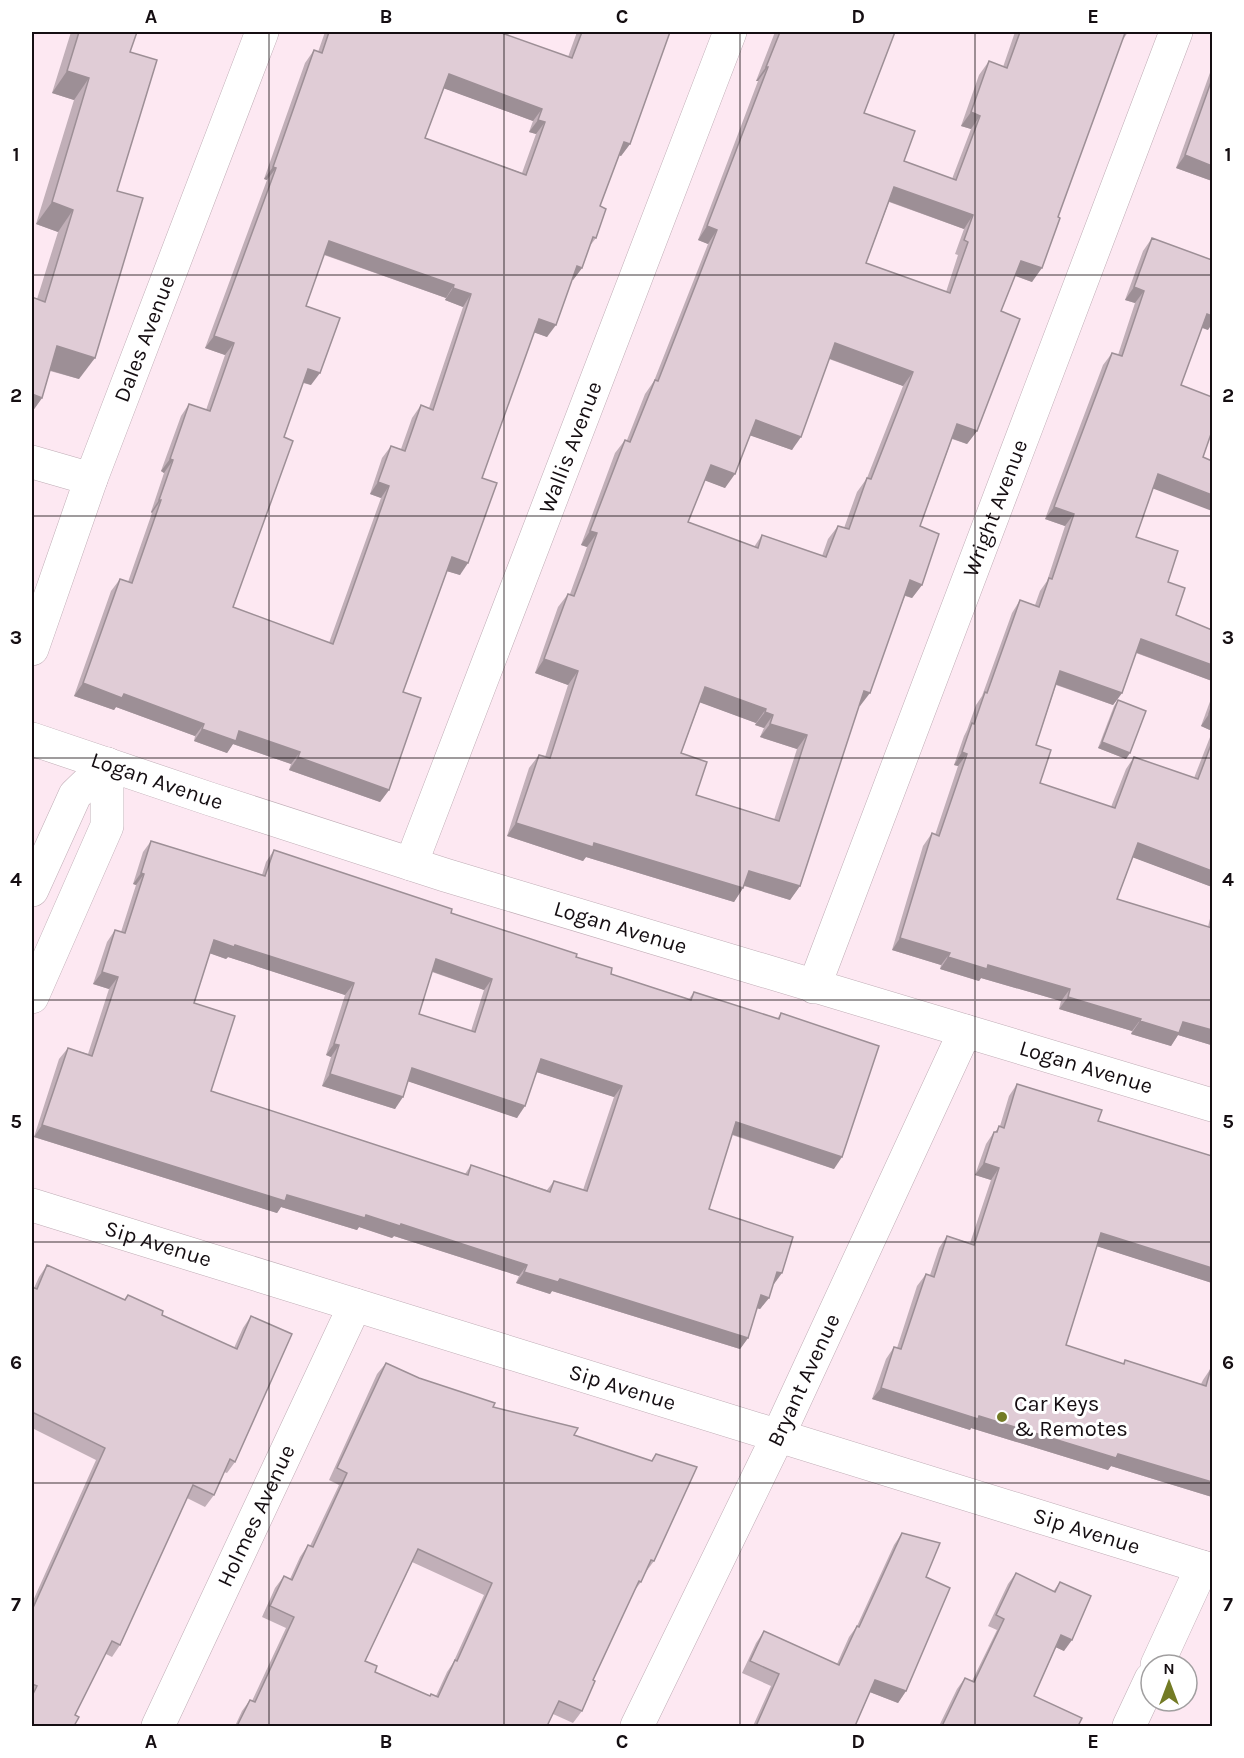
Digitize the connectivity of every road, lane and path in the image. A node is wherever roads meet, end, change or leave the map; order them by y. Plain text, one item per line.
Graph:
1 (262, 32) edge
2 (730, 32) edge
3 (1176, 32) edge
4 (32, 462) edge
5 (91, 479) junction
6 (32, 649) edge
7 (32, 739) edge
8 (107, 764) junction
9 (411, 864) junction
10 (32, 890) edge
11 (814, 987) junction
12 (32, 997) edge
13 (966, 1031) junction
14 (1212, 1105) edge
15 (32, 1205) edge
16 (355, 1305) junction
17 (778, 1436) junction
18 (1207, 1569) edge
19 (1164, 1653) edge
20 (1139, 1705) edge
21 (158, 1726) edge
22 (638, 1726) edge
23 (1129, 1726) edge

1 - 5 street, Dales Avenue
2 - 9 street, Wallis Avenue
3 - 11 street, Wright Avenue
4 - 5 street
5 - 6 street, Dales Avenue
7 - 8 street, Logan Avenue
8 - 9 street, Logan Avenue
8 - 10 street
8 - 12 street
9 - 11 street, Logan Avenue
11 - 13 street, Logan Avenue
13 - 14 street, Logan Avenue
13 - 17 street, Bryant Avenue
15 - 16 street, Sip Avenue
16 - 17 street, Sip Avenue
16 - 21 street, Holmes Avenue
17 - 18 street, Sip Avenue
17 - 22 street, Bryant Avenue
18 - 19 street
20 - 23 street

